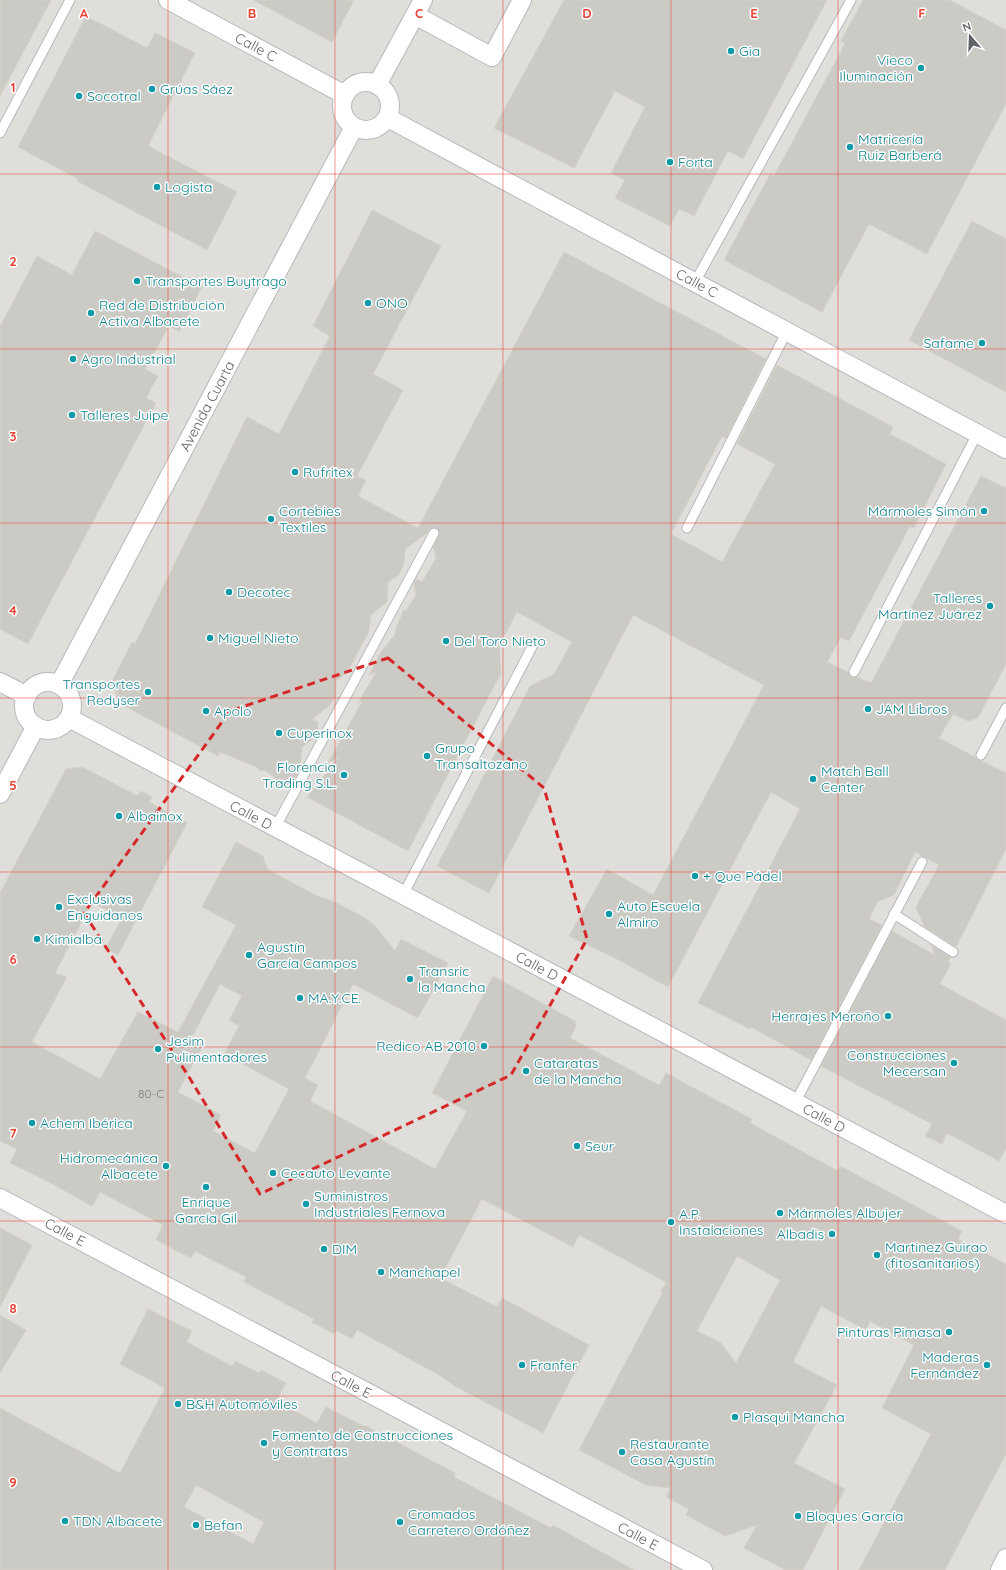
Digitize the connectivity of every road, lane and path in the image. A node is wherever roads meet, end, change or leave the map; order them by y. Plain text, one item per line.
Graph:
1 (70, 0) edge
2 (522, 0) edge
3 (851, 0) edge
4 (173, 1) edge
5 (419, 8) edge
6 (377, 85) junction
7 (344, 95) junction
8 (388, 118) junction
9 (354, 127) junction
10 (0, 133) edge
11 (695, 282) junction
12 (786, 331) junction
13 (977, 434) junction
14 (1006, 449) edge
15 (687, 528) dead end
16 (434, 533) dead end
17 (533, 645) dead end
18 (854, 672) dead end
19 (0, 682) edge
20 (59, 685) junction
21 (27, 696) junction
22 (1006, 708) edge
23 (69, 718) junction
24 (36, 726) junction
25 (981, 755) dead end
26 (0, 794) edge
27 (275, 828) junction
28 (922, 862) dead end
29 (403, 895) junction
30 (894, 914) junction
31 (953, 952) dead end
32 (795, 1103) junction
33 (0, 1198) edge
34 (1006, 1214) edge
35 (1006, 1558) edge
36 (703, 1570) edge
37 (1000, 1570) edge

1 - 10 lane
2 - 5 street
3 - 11 lane
4 - 7 street, Calle C
5 - 6 street
6 - 7 street
6 - 8 street
7 - 9 street
8 - 9 street
8 - 11 street, Calle C
9 - 20 street, Avenida Cuarta
11 - 12 street, Calle C
12 - 13 street, Calle C
12 - 15 lane
13 - 14 street, Calle C
13 - 18 lane
16 - 27 lane
17 - 29 lane
19 - 21 street
20 - 21 street
20 - 23 street
21 - 24 street
22 - 25 lane
23 - 24 street
23 - 27 street, Calle D
24 - 26 street
27 - 29 street, Calle D
28 - 30 lane
29 - 32 street, Calle D
30 - 31 lane
30 - 32 lane
32 - 34 street, Calle D
33 - 36 street, Calle E
35 - 37 street

